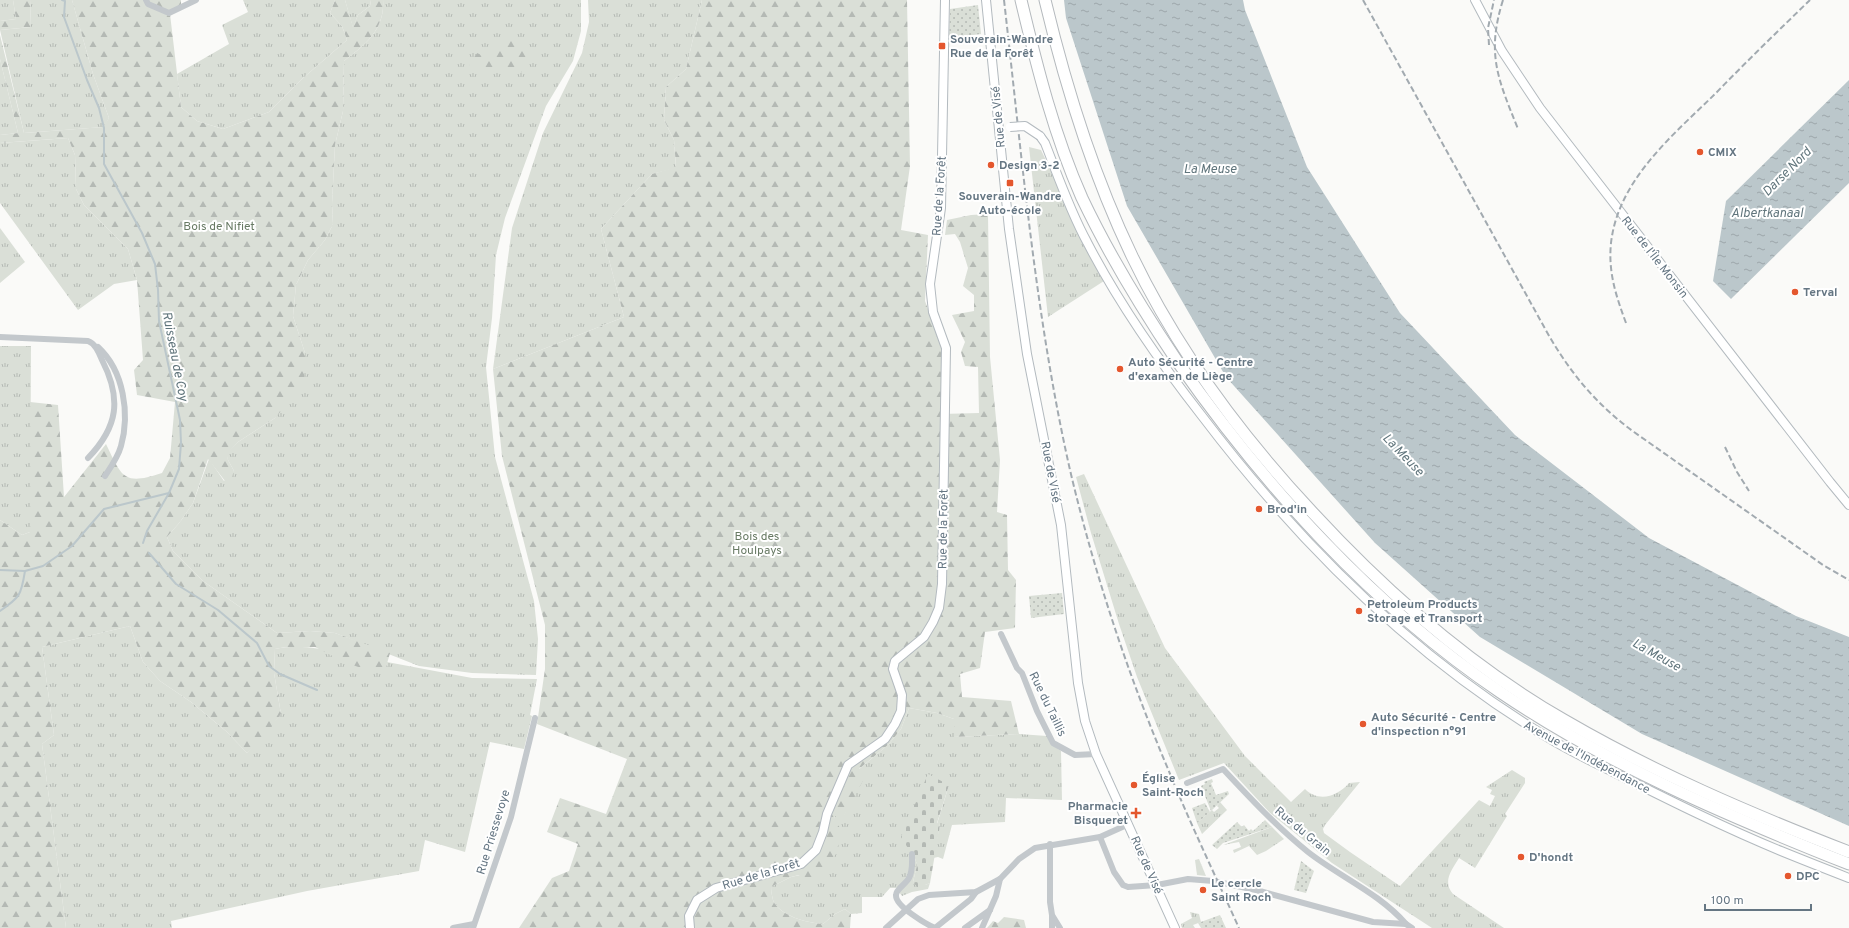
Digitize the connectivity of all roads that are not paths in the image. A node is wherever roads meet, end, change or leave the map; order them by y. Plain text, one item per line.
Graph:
1 (146, 0) edge
2 (196, 0) edge
3 (945, 0) edge
4 (986, 0) edge
5 (1021, 0) edge
6 (1045, 0) edge
7 (1475, 0) edge
8 (999, 129) junction
9 (0, 337) edge
10 (90, 342) junction
11 (88, 458) dead end
12 (105, 476) dead end
13 (1849, 505) edge
14 (1001, 634) dead end
15 (535, 718) dead end
16 (1096, 754) junction
17 (1187, 783) dead end
18 (1128, 824) junction
19 (1100, 837) junction
20 (1050, 844) junction
21 (1849, 852) edge
22 (912, 854) dead end
23 (1849, 864) edge
24 (1849, 878) edge
25 (1000, 879) junction
26 (1156, 885) junction
27 (976, 892) junction
28 (905, 909) junction
29 (991, 909) junction
30 (1052, 915) junction
31 (1406, 924) junction
32 (474, 926) edge
33 (1378, 926) edge
34 (453, 928) edge
35 (690, 928) edge
36 (886, 928) edge
37 (935, 928) edge
38 (964, 928) edge
39 (982, 928) edge
40 (1052, 928) edge
41 (1060, 928) edge
42 (1175, 928) edge
43 (1412, 928) edge

1 - 2 street
3 - 35 main road, Rue de la Forêt
4 - 8 main road, Rue de Visé
5 - 23 highway
6 - 21 highway
7 - 13 main road, Rue de l'Île Monsin
8 - 16 main road, Rue de Visé
8 - 24 main road, Avenue de l'Indépendance, bridge
9 - 10 street
10 - 11 street
10 - 12 street
14 - 16 street, Rue du Taillis
15 - 32 street, Rue Priessevoye
16 - 18 main road, Rue de Visé
17 - 31 street, Rue du Grain
18 - 19 street
18 - 26 main road, Rue de Visé
19 - 20 street
19 - 26 street
20 - 25 street
20 - 30 street
22 - 28 street
25 - 27 street
25 - 29 street
26 - 33 street
26 - 42 main road, Rue de Visé
27 - 28 street
27 - 37 street
28 - 36 street
28 - 37 street
29 - 38 street
29 - 39 street
30 - 40 street
30 - 41 street
31 - 33 street
31 - 43 street
32 - 34 street

